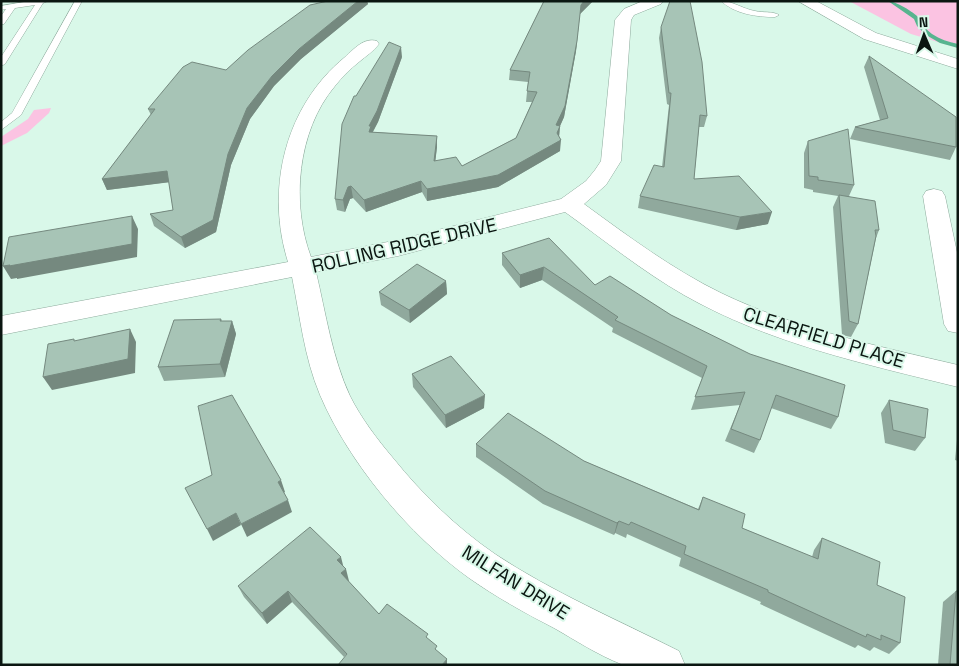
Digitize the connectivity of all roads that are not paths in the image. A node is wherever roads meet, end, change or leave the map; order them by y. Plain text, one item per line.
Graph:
1 (79, 1) edge
2 (656, 1) edge
3 (724, 1) edge
4 (805, 1) edge
5 (43, 2) edge
6 (13, 6) junction
7 (1, 8) edge
8 (775, 15) dead end
9 (1, 22) edge
10 (371, 44) dead end
11 (1, 64) edge
12 (958, 64) edge
13 (1, 127) edge
14 (934, 196) dead end
15 (569, 204) junction
16 (302, 268) junction
17 (958, 324) edge
18 (1, 326) edge
19 (958, 376) edge
20 (665, 665) edge

1 - 13 lane
2 - 15 street, ROLLING RIDGE DRIVE
3 - 8 lane
4 - 12 street
5 - 6 lane
5 - 11 lane
6 - 7 lane
6 - 9 lane
10 - 16 street, MILFAN DRIVE
14 - 17 street
15 - 16 street, ROLLING RIDGE DRIVE
15 - 19 street, CLEARFIELD PLACE
16 - 18 street, ROLLING RIDGE DRIVE
16 - 20 street, MILFAN DRIVE

